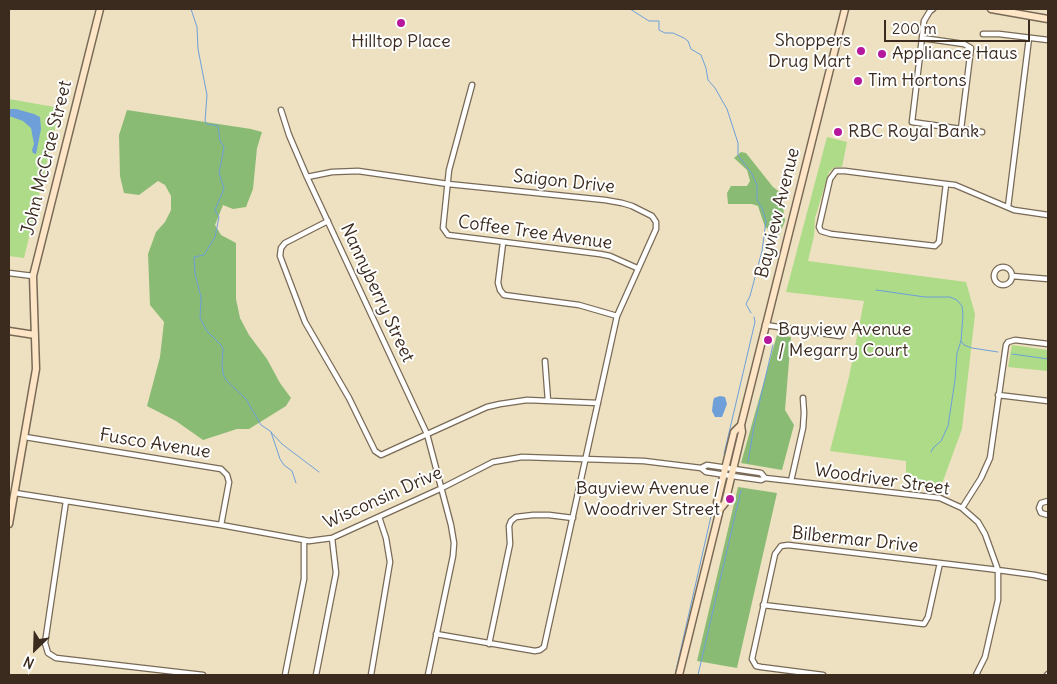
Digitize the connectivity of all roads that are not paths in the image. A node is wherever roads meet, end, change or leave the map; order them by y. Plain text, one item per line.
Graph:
1 (100, 9) edge
2 (845, 9) edge
3 (933, 9) edge
4 (991, 9) edge
5 (1048, 19) edge
6 (983, 34) dead end
7 (922, 38) junction
8 (1029, 38) junction
9 (1048, 40) edge
10 (472, 85) dead end
11 (281, 110) dead end
12 (961, 129) junction
13 (982, 132) dead end
14 (307, 177) junction
15 (448, 184) junction
16 (946, 184) junction
17 (1008, 207) junction
18 (1048, 215) edge
19 (328, 221) junction
20 (503, 243) junction
21 (637, 268) junction
22 (9, 274) edge
23 (34, 276) junction
24 (1012, 276) dead end
25 (1048, 279) edge
26 (617, 316) junction
27 (765, 325) junction
28 (9, 331) edge
29 (35, 335) junction
30 (840, 336) dead end
31 (1048, 344) edge
32 (545, 361) dead end
33 (998, 395) junction
34 (803, 398) dead end
35 (548, 401) junction
36 (1048, 401) edge
37 (598, 403) junction
38 (740, 425) junction
39 (427, 434) junction
40 (25, 437) junction
41 (586, 458) junction
42 (701, 468) junction
43 (726, 468) junction
44 (733, 469) junction
45 (724, 476) junction
46 (732, 476) junction
47 (765, 478) junction
48 (791, 481) junction
49 (440, 489) junction
50 (15, 493) junction
51 (66, 501) junction
52 (1048, 501) edge
53 (962, 508) junction
54 (720, 509) junction
55 (1048, 515) edge
56 (379, 517) junction
57 (573, 518) junction
58 (9, 524) edge
59 (221, 525) junction
60 (332, 538) junction
61 (304, 540) junction
62 (940, 563) junction
63 (998, 570) junction
64 (1048, 578) edge
65 (764, 604) junction
66 (436, 634) junction
67 (489, 644) junction
68 (153, 668) junction
69 (152, 675) edge
70 (203, 675) edge
71 (286, 675) edge
72 (316, 675) edge
73 (371, 675) edge
74 (428, 675) edge
75 (679, 675) edge
76 (823, 675) edge
77 (976, 675) edge

1 - 23 main road, John McCrae Street
2 - 27 main road, Bayview Avenue
3 - 7 street
4 - 5 main road
6 - 8 street
7 - 12 street
7 - 12 street
8 - 9 street
8 - 17 street
10 - 15 street, Coffee Tree Avenue
11 - 14 street, Nannyberry Street
12 - 13 street
14 - 15 street, Saigon Drive
14 - 19 street, Nannyberry Street
15 - 20 street, Coffee Tree Avenue
15 - 21 street, Saigon Drive
16 - 16 street
16 - 17 street
17 - 18 street
19 - 39 street, Nannyberry Street
19 - 39 street
20 - 21 street, Coffee Tree Avenue
20 - 26 street
21 - 26 street, Saigon Drive
22 - 23 street
23 - 29 main road, John McCrae Street
24 - 25 street
26 - 37 street, Saigon Drive
27 - 30 street
27 - 38 main road, Bayview Avenue
28 - 29 main road
29 - 40 main road, John McCrae Street
31 - 33 street
32 - 35 street
33 - 36 street
33 - 53 street
34 - 48 street
35 - 37 street
35 - 39 street
37 - 41 street, Saigon Drive
38 - 43 main road, Bayview Avenue
38 - 44 main road, Bayview Avenue
39 - 49 street, Nannyberry Street
40 - 50 main road, John McCrae Street
40 - 59 street, Fusco Avenue
41 - 42 street, Wisconsin Drive
41 - 49 street, Wisconsin Drive
41 - 57 street, Saigon Drive
42 - 43 street, Wisconsin Drive
42 - 45 street, Wisconsin Drive
43 - 44 street, Wisconsin Drive
43 - 45 main road, Bayview Avenue
44 - 46 main road, Bayview Avenue
44 - 47 street, Woodriver Street
45 - 46 street, Woodriver Street
45 - 54 main road, Bayview Avenue
46 - 47 street, Woodriver Street
46 - 54 main road, Bayview Avenue
47 - 48 street, Woodriver Street
48 - 53 street, Woodriver Street
49 - 56 street, Wisconsin Drive
49 - 66 street, Nannyberry Street
50 - 51 street, Wisconsin Drive
50 - 58 main road, John McCrae Street
51 - 59 street, Wisconsin Drive
51 - 68 street
52 - 55 street
53 - 63 street, Woodriver Street
54 - 75 main road, Bayview Avenue
56 - 60 street, Wisconsin Drive
56 - 73 street
57 - 67 street, Saigon Drive
57 - 67 street
59 - 61 street, Wisconsin Drive
60 - 61 street, Wisconsin Drive
60 - 72 street
61 - 71 street
62 - 63 street, Bilbermar Drive
62 - 65 street, Bilbermar Drive
62 - 65 street
63 - 64 street, Bilbermar Drive
63 - 77 street, Woodriver Street
65 - 76 street, Bilbermar Drive
66 - 67 street
66 - 74 street, Nannyberry Street
68 - 69 street
68 - 70 street

